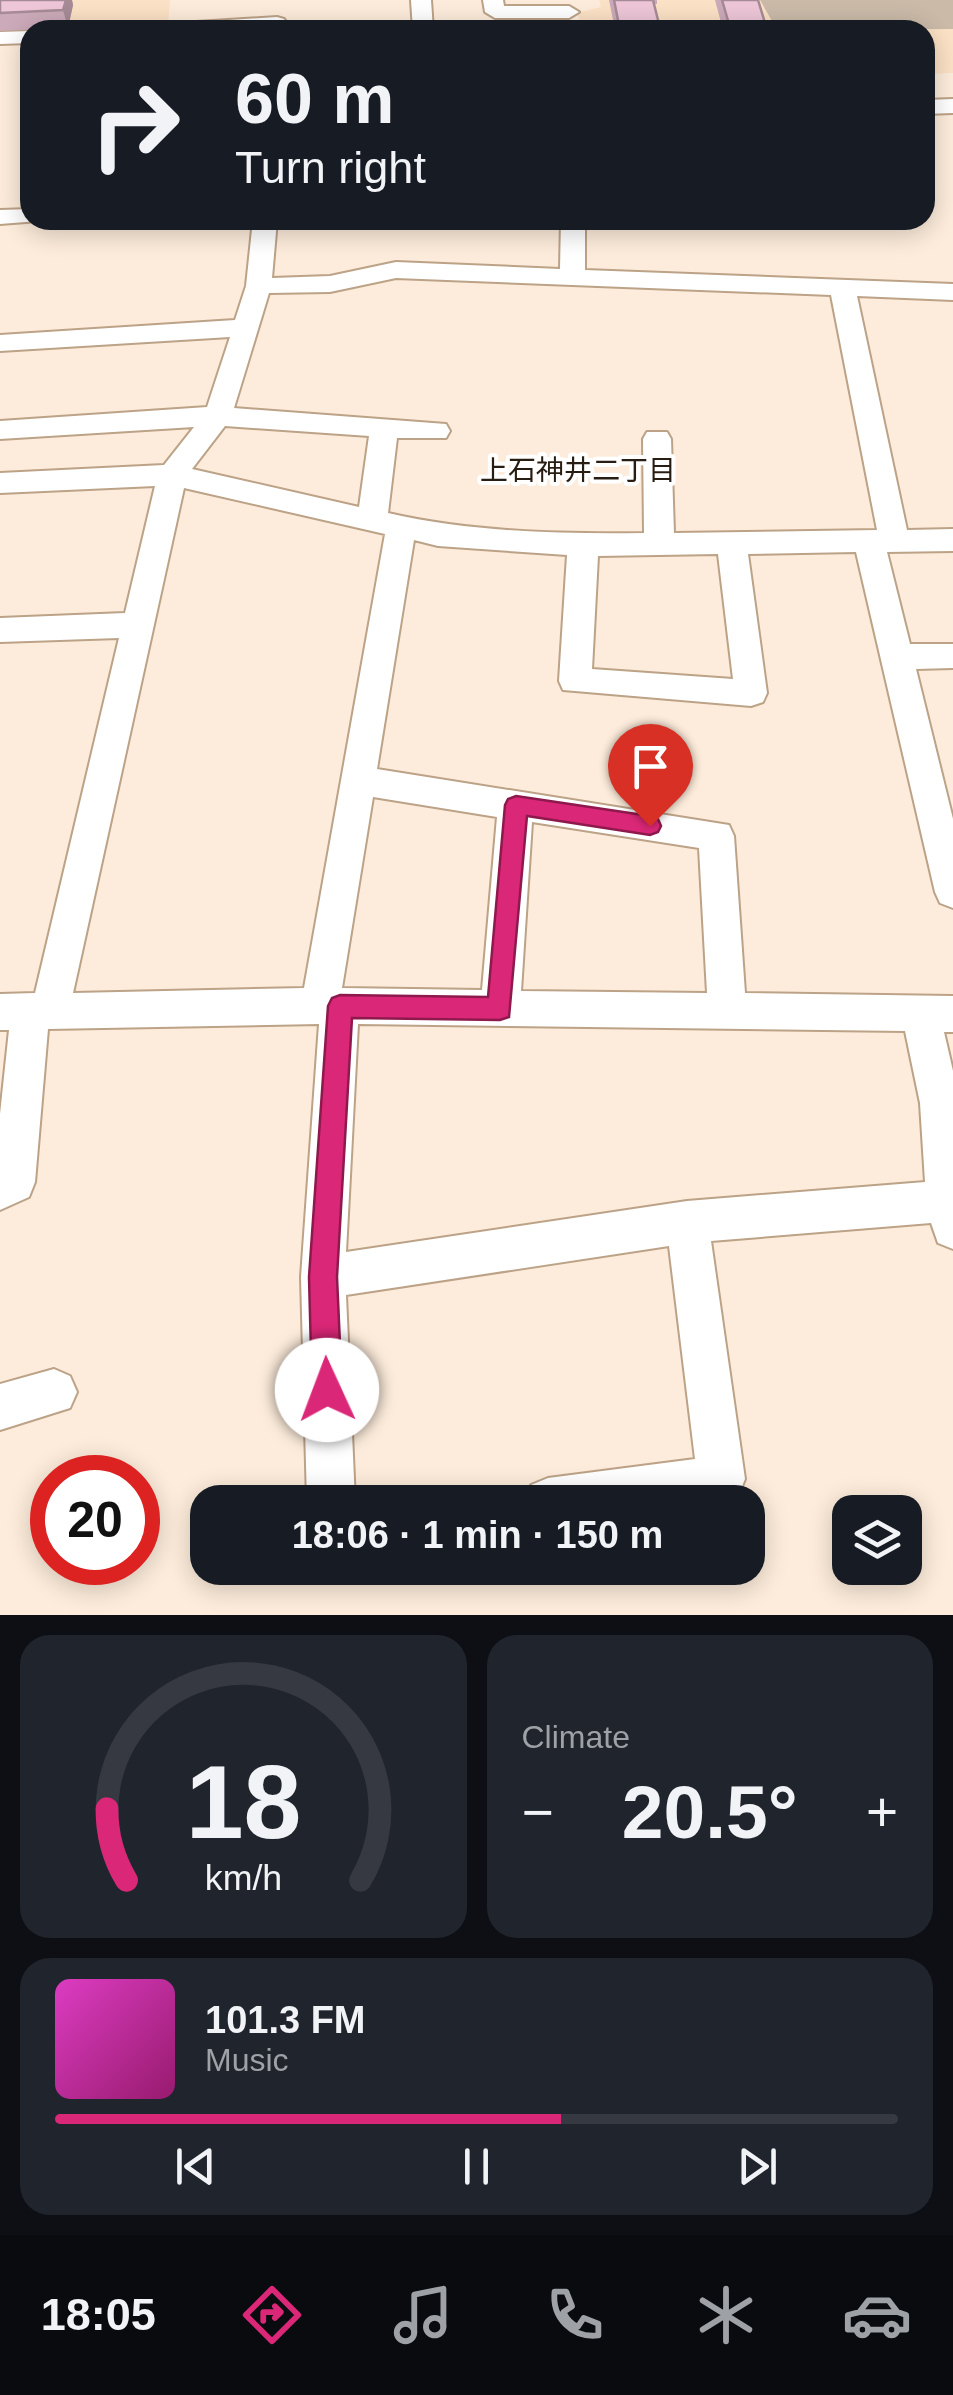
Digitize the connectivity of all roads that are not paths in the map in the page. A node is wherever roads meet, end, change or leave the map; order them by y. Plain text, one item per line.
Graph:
1 (494, 0) edge
2 (576, 17) edge
3 (264, 230) edge
4 (572, 230) edge
5 (572, 276) junction
6 (259, 286) junction
7 (842, 287) junction
8 (953, 292) edge
9 (246, 328) junction
10 (0, 343) edge
11 (218, 416) junction
12 (384, 428) junction
13 (0, 430) edge
14 (436, 432) dead end
15 (657, 438) dead end
16 (172, 475) junction
17 (0, 483) edge
18 (386, 523) junction
19 (953, 540) edge
20 (882, 542) junction
21 (732, 544) junction
22 (583, 545) junction
23 (659, 545) junction
24 (135, 626) junction
25 (0, 630) edge
26 (953, 656) edge
27 (896, 657) junction
28 (360, 781) junction
29 (516, 805) junction
30 (953, 892) edge
31 (330, 1006) junction
32 (500, 1008) junction
33 (27, 1011) edge
34 (727, 1012) junction
35 (937, 1014) edge
36 (0, 1189) edge
37 (950, 1215) edge
38 (687, 1222) junction
39 (323, 1277) junction
40 (54, 1392) dead end
41 (0, 1406) edge
42 (330, 1485) edge
43 (671, 1485) edge

1 - 2 street
3 - 6 street
4 - 5 street
5 - 6 street
5 - 7 street
6 - 9 street
7 - 8 street
7 - 20 street
9 - 10 street
9 - 11 street
11 - 12 street
11 - 13 street
11 - 16 street
12 - 14 street
12 - 18 street
15 - 23 street
16 - 17 street
16 - 18 street
16 - 24 street
18 - 22 street
18 - 28 street
19 - 20 street
20 - 21 street
20 - 27 street
21 - 22 street
21 - 23 street
22 - 23 street
24 - 25 street
24 - 33 street
26 - 27 street
27 - 30 street
28 - 29 street
28 - 31 street
29 - 32 street
29 - 34 street
31 - 32 street
31 - 33 street
31 - 39 street
32 - 34 street
33 - 36 street
34 - 35 street
35 - 37 street
37 - 38 street
38 - 39 street
38 - 43 street
39 - 42 street
40 - 41 street

